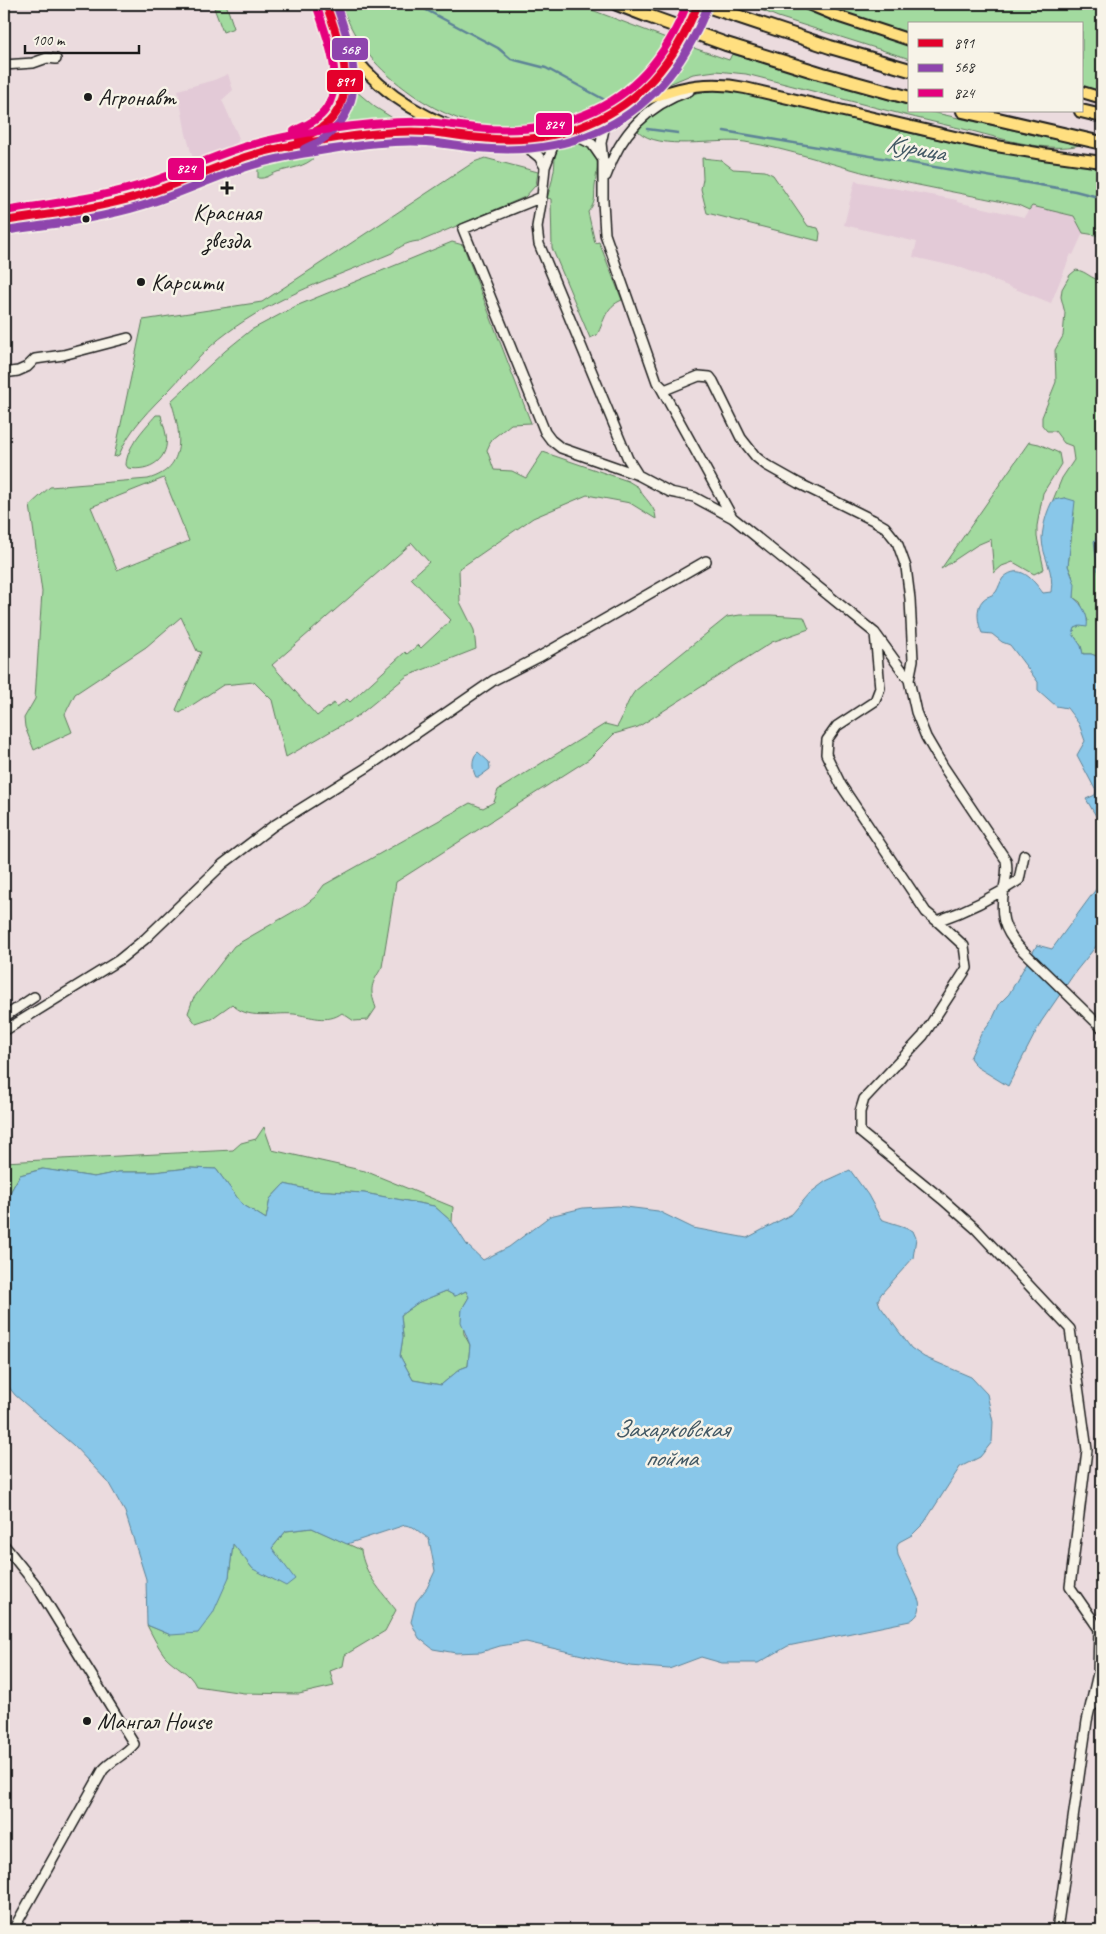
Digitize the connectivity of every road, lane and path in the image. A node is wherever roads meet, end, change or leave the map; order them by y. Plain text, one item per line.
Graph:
1 (326, 4) edge
2 (617, 4) edge
3 (700, 4) edge
4 (808, 4) edge
5 (336, 32) junction
6 (908, 39) edge
7 (56, 59) dead end
8 (4, 65) edge
9 (908, 69) edge
10 (732, 85) junction
11 (1084, 93) edge
12 (908, 97) edge
13 (1102, 98) edge
14 (966, 112) edge
15 (1084, 112) edge
16 (613, 113) junction
17 (1102, 116) edge
18 (562, 132) junction
19 (489, 139) junction
20 (518, 140) junction
21 (1102, 143) edge
22 (274, 149) junction
23 (603, 162) junction
24 (1102, 162) edge
25 (545, 167) junction
26 (604, 184) junction
27 (542, 197) junction
28 (4, 221) edge
29 (128, 338) dead end
30 (4, 373) edge
31 (660, 386) junction
32 (638, 475) junction
33 (733, 518) junction
34 (706, 561) dead end
35 (875, 633) junction
36 (909, 680) junction
37 (1024, 855) dead end
38 (1004, 890) junction
39 (937, 921) junction
40 (34, 997) dead end
41 (4, 1017) edge
42 (1102, 1028) edge
43 (4, 1031) edge
44 (4, 1545) edge
45 (1102, 1699) edge
46 (1090, 1708) junction
47 (13, 1930) edge
48 (1057, 1930) edge

1 - 5 main road
2 - 12 highway, bridge
3 - 9 highway
3 - 16 main road
4 - 6 main road
5 - 19 main road
5 - 22 main road
7 - 8 street
10 - 16 main road
10 - 24 main road
10 - 26 street
11 - 13 main road
14 - 21 highway
15 - 17 highway
16 - 18 main road
16 - 23 street
18 - 20 main road
18 - 23 street
18 - 25 street
19 - 20 main road
19 - 22 main road
20 - 25 street
22 - 28 main road
23 - 26 street
25 - 27 street
26 - 31 street
27 - 32 street
27 - 32 street
29 - 30 street
31 - 33 street
31 - 36 street
32 - 33 street
33 - 35 street
34 - 43 street
35 - 36 street
35 - 39 street
36 - 38 street
37 - 38 street
38 - 39 street
38 - 42 street
39 - 46 street
40 - 41 street
44 - 47 street
45 - 46 street
46 - 48 street

